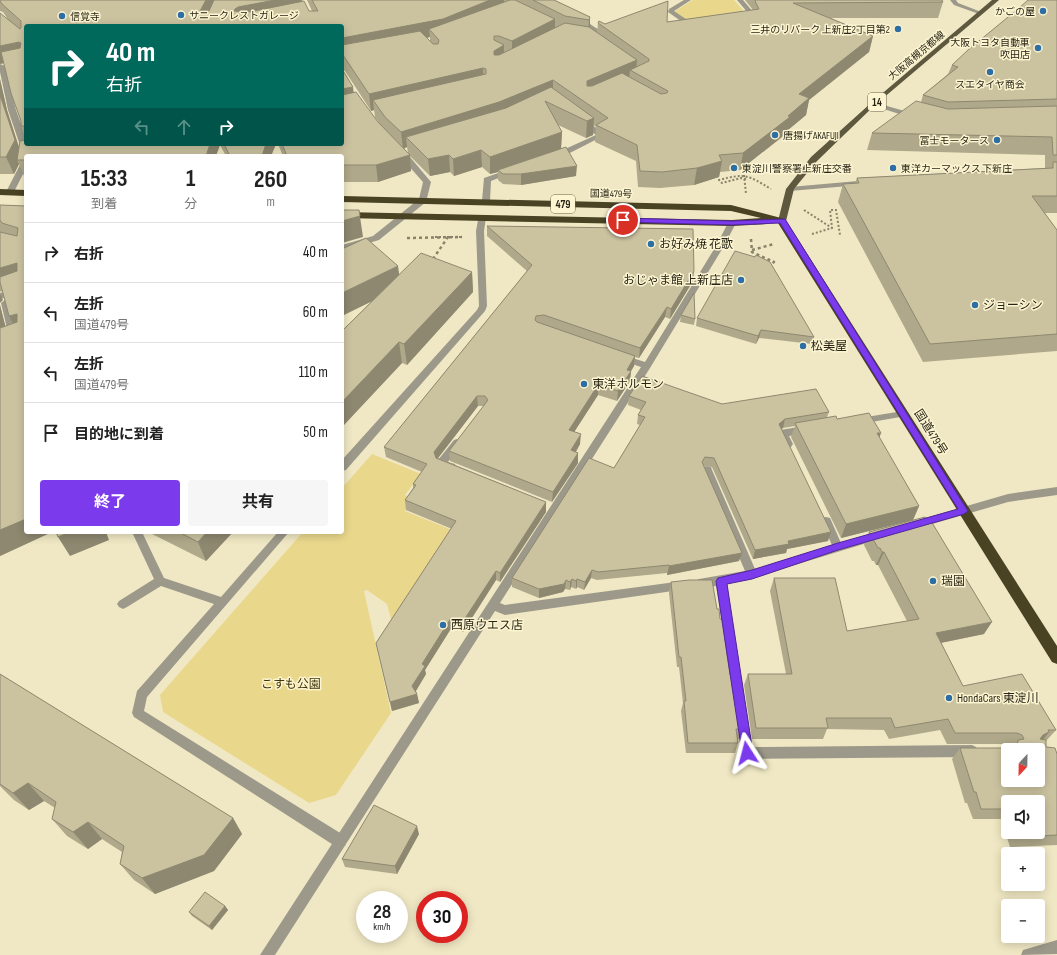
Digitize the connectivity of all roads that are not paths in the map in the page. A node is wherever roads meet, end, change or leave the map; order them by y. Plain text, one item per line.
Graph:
1 (688, 0) edge
2 (740, 0) edge
3 (953, 0) edge
4 (996, 0) edge
5 (981, 13) junction
6 (574, 16) edge
7 (736, 17) edge
8 (701, 23) edge
9 (590, 40) edge
10 (3, 66) edge
11 (873, 104) junction
12 (577, 117) edge
13 (921, 118) edge
14 (24, 139) edge
15 (402, 149) edge
16 (550, 158) edge
17 (24, 164) edge
18 (516, 170) edge
19 (876, 181) edge
20 (790, 189) junction
21 (0, 192) edge
22 (10, 192) junction
23 (24, 192) edge
24 (344, 199) edge
25 (422, 200) junction
26 (486, 201) junction
27 (344, 215) edge
28 (402, 216) junction
29 (482, 217) junction
30 (782, 221) junction
31 (732, 223) junction
32 (344, 247) edge
33 (24, 289) edge
34 (3, 299) edge
35 (14, 343) edge
36 (612, 354) edge
37 (648, 366) junction
38 (903, 414) junction
39 (851, 422) edge
40 (813, 428) edge
41 (464, 433) edge
42 (794, 454) edge
43 (344, 465) edge
44 (708, 470) dead end
45 (463, 472) edge
46 (1057, 491) edge
47 (821, 511) edge
48 (964, 511) junction
49 (904, 528) edge
50 (889, 532) edge
51 (138, 534) edge
52 (282, 534) edge
53 (838, 547) junction
54 (752, 574) junction
55 (160, 581) junction
56 (721, 581) junction
57 (223, 602) junction
58 (123, 604) dead end
59 (494, 606) junction
60 (1057, 658) edge
61 (984, 751) edge
62 (340, 841) junction
63 (1057, 947) edge
64 (267, 955) edge
65 (1028, 955) edge

1 - 8 street
2 - 7 street
3 - 5 street
4 - 5 main road, 大阪高槻京都線 / 14
5 - 11 main road, 大阪高槻京都線 / 14
6 - 9 street
10 - 14 street
11 - 13 street
11 - 20 main road, 大阪高槻京都線 / 14
12 - 16 street
15 - 25 street
17 - 22 street
18 - 26 street
19 - 20 street
20 - 30 main road, 大阪高槻京都線 / 14
21 - 22 highway
22 - 23 highway
24 - 25 highway, 国道479号 / 479
25 - 26 highway, 国道479号 / 479
25 - 28 street
26 - 30 highway, 国道479号 / 479
27 - 28 highway, 479
28 - 29 highway, 479
28 - 32 street
29 - 31 highway, 479
29 - 43 street
30 - 31 highway, 479
30 - 38 highway, 国道479号
31 - 37 street
33 - 34 street
34 - 35 street
36 - 37 street
37 - 59 street
38 - 39 street
38 - 48 highway, 国道479号
40 - 42 street
41 - 45 street
44 - 54 street
46 - 48 street
47 - 53 street
48 - 49 street
48 - 60 highway, 国道479号
50 - 53 street
51 - 55 street
52 - 57 street
53 - 54 street
54 - 56 street
55 - 57 street
55 - 58 street
56 - 59 street
56 - 61 street
57 - 62 street
59 - 62 street
62 - 64 street
63 - 65 street

